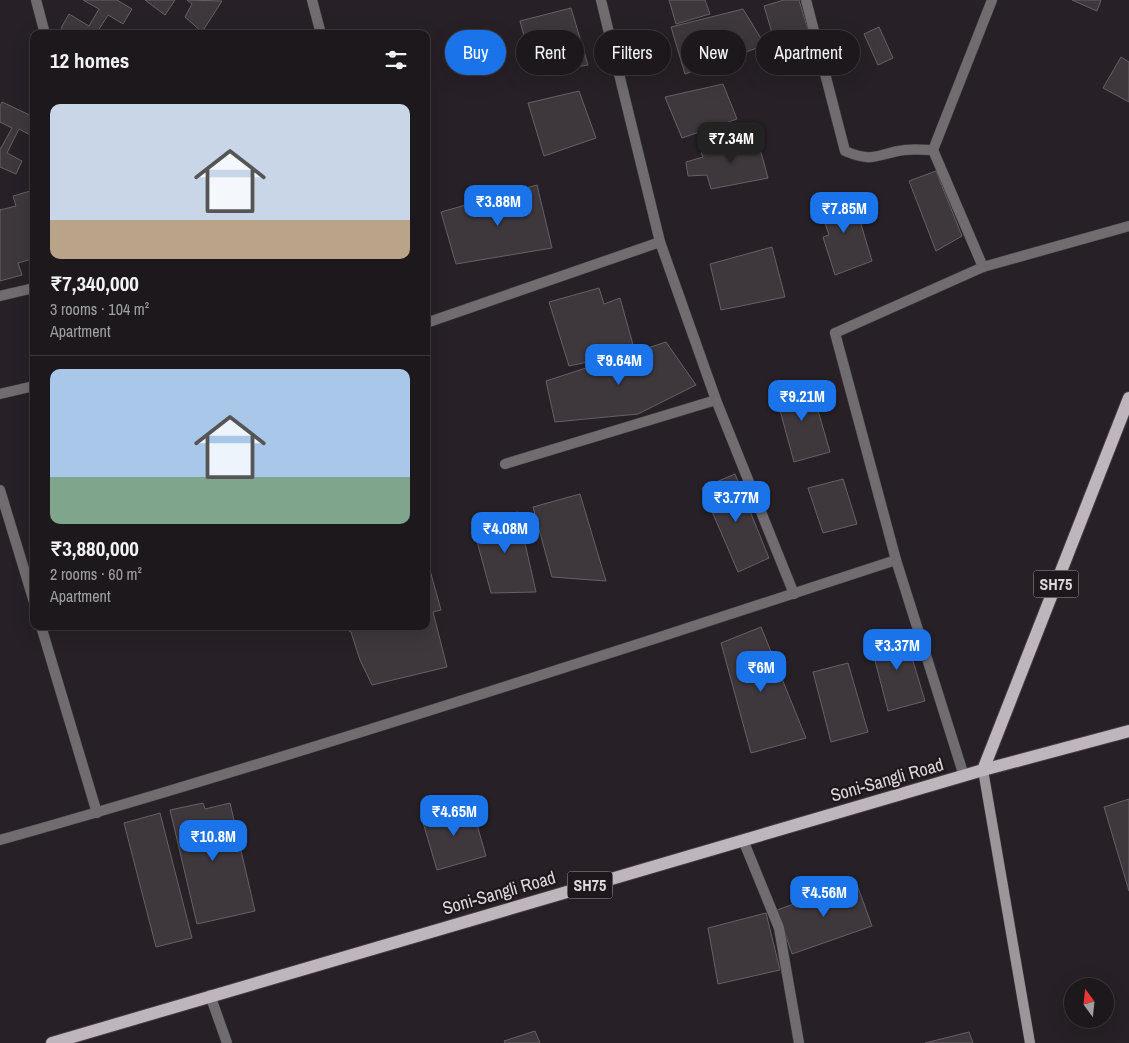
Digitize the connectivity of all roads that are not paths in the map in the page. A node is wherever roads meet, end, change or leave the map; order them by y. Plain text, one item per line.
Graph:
1 (36, 0) edge
2 (312, 0) edge
3 (601, 0) edge
4 (806, 0) edge
5 (992, 0) edge
6 (44, 30) edge
7 (319, 30) edge
8 (933, 150) junction
9 (1129, 226) edge
10 (660, 242) junction
11 (983, 267) junction
12 (30, 289) edge
13 (0, 296) edge
14 (430, 323) edge
15 (30, 387) edge
16 (0, 394) edge
17 (1129, 398) edge
18 (716, 400) junction
19 (504, 464) dead end
20 (0, 490) edge
21 (896, 560) junction
22 (30, 589) edge
23 (794, 594) junction
24 (42, 630) edge
25 (1129, 731) edge
26 (983, 770) junction
27 (964, 776) junction
28 (97, 813) junction
29 (0, 840) edge
30 (742, 840) junction
31 (210, 996) junction
32 (52, 1043) edge
33 (227, 1043) edge
34 (799, 1043) edge
35 (1030, 1043) edge

1 - 6 street
2 - 7 street
3 - 10 street
4 - 8 street
5 - 8 street
8 - 11 street
9 - 11 street
10 - 14 street
10 - 18 street
11 - 21 street
12 - 13 street
15 - 16 street
17 - 26 main road, SH75
18 - 19 street
18 - 23 street
20 - 22 street
21 - 23 street
21 - 27 street
23 - 28 street
24 - 28 street
25 - 26 main road, Soni-Sangli Road / SH75
26 - 27 main road, Soni-Sangli Road / SH75
26 - 35 main road
27 - 30 main road, Soni-Sangli Road / SH75
28 - 29 street
30 - 31 main road, Soni-Sangli Road / SH75
30 - 34 street
31 - 32 main road, Soni-Sangli Road / SH75
31 - 33 street

